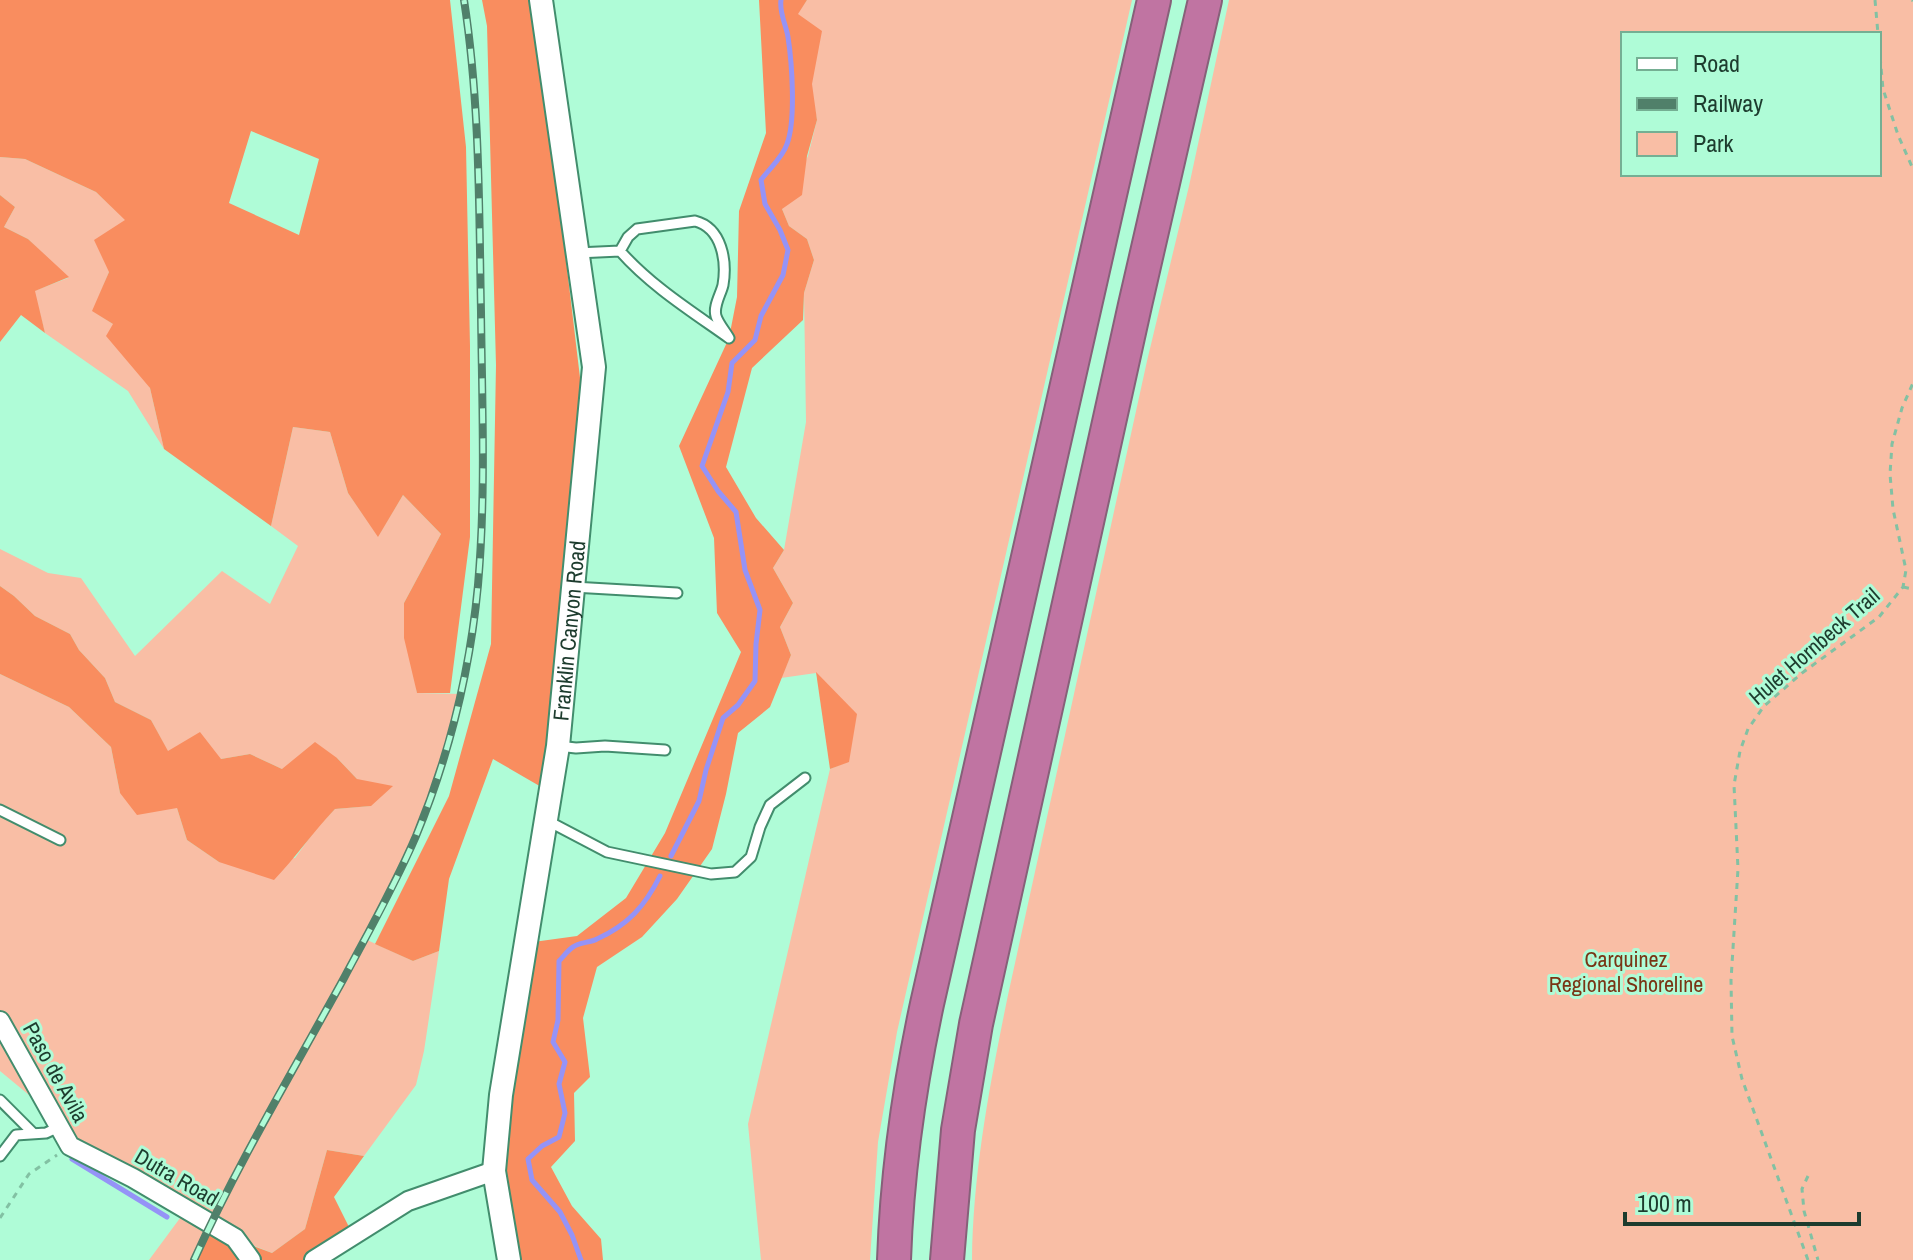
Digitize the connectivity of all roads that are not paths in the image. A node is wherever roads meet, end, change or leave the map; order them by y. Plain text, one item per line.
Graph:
1 (541, 0) edge
2 (1154, 0) edge
3 (1205, 0) edge
4 (620, 251) junction
5 (577, 253) junction
6 (573, 587) junction
7 (677, 593) dead end
8 (558, 746) junction
9 (665, 750) dead end
10 (805, 778) dead end
11 (0, 810) edge
12 (546, 820) junction
13 (60, 840) dead end
14 (0, 1021) edge
15 (0, 1100) edge
16 (59, 1127) junction
17 (33, 1133) junction
18 (70, 1146) joint
19 (0, 1156) edge
20 (494, 1171) junction
21 (251, 1260) edge
22 (314, 1260) edge
23 (509, 1260) edge
24 (894, 1260) edge
25 (947, 1260) edge

1 - 5 street, Franklin Canyon Road
2 - 24 highway
3 - 25 highway
4 - 4 lane
4 - 5 lane
5 - 6 street, Franklin Canyon Road
6 - 7 lane
6 - 8 street, Franklin Canyon Road
8 - 9 lane
8 - 12 street, Franklin Canyon Road
10 - 12 lane
11 - 13 lane
12 - 20 street, Franklin Canyon Road
14 - 16 street, Paso de Avila
15 - 17 lane
16 - 17 lane
16 - 18 street, Paso de Avila
17 - 19 lane
18 - 21 street, Dutra Road
20 - 22 street
20 - 23 street, Franklin Canyon Road

